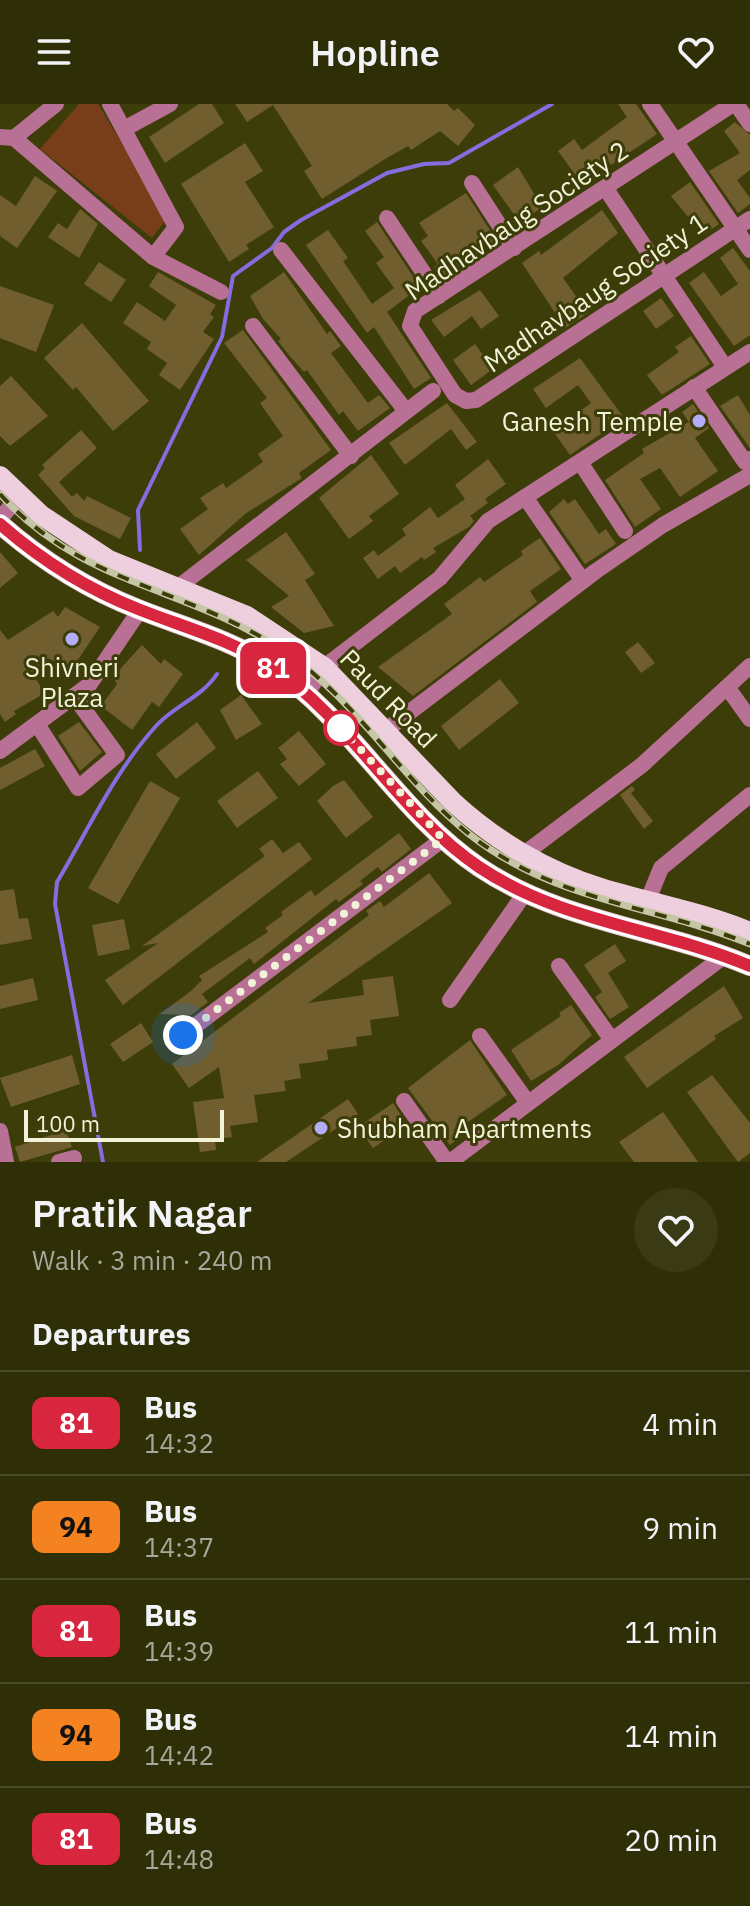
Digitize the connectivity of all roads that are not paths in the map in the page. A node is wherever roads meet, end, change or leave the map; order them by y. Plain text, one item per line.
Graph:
1 (56, 104) edge
2 (110, 104) edge
3 (170, 104) edge
4 (650, 104) edge
5 (735, 104) edge
6 (750, 124) edge
7 (124, 129) junction
8 (7, 138) edge
9 (676, 142) junction
10 (472, 183) dead end
11 (606, 189) junction
12 (387, 218) dead end
13 (750, 219) edge
14 (735, 228) junction
15 (514, 248) junction
16 (281, 250) dead end
17 (750, 250) edge
18 (153, 257) junction
19 (664, 275) junction
20 (221, 292) dead end
21 (439, 296) junction
22 (253, 326) dead end
23 (749, 355) edge
24 (725, 367) junction
25 (694, 387) junction
26 (433, 391) dead end
27 (466, 401) joint
28 (406, 411) junction
29 (351, 456) junction
30 (750, 459) edge
31 (580, 462) junction
32 (750, 475) edge
33 (0, 476) edge
34 (19, 496) junction
35 (525, 497) junction
36 (0, 521) edge
37 (625, 531) dead end
38 (583, 581) junction
39 (177, 588) junction
40 (140, 610) junction
41 (750, 666) edge
42 (324, 667) junction
43 (727, 687) junction
44 (307, 693) junction
45 (74, 696) junction
46 (750, 719) edge
47 (37, 724) junction
48 (386, 730) junction
49 (0, 751) edge
50 (750, 795) edge
51 (443, 839) junction
52 (524, 854) junction
53 (525, 893) junction
54 (648, 900) junction
55 (750, 932) edge
56 (723, 957) junction
57 (559, 966) dead end
58 (750, 966) edge
59 (450, 1000) dead end
60 (183, 1035) dead end
61 (480, 1036) dead end
62 (612, 1040) junction
63 (404, 1101) dead end
64 (528, 1103) junction
65 (0, 1131) edge
66 (6, 1162) edge
67 (449, 1162) edge

1 - 8 street
2 - 7 street
3 - 7 street
4 - 9 street
5 - 6 street
5 - 9 street, Madhavbaug Society 2
7 - 18 street
8 - 18 street
9 - 11 street, Madhavbaug Society 2
9 - 14 street
10 - 15 street
11 - 15 street, Madhavbaug Society 2
11 - 19 street
12 - 21 street
13 - 14 street, Madhavbaug Society 1
14 - 17 street
14 - 19 street, Madhavbaug Society 1
15 - 21 street, Madhavbaug Society 2
16 - 28 street
18 - 20 street
19 - 24 street
19 - 27 street, Madhavbaug Society 1
21 - 27 street, Madhavbaug Society 2
22 - 29 street
23 - 24 street
24 - 25 street
25 - 30 street
25 - 31 street
26 - 28 street
28 - 29 street
29 - 39 street
31 - 35 street
31 - 37 street
32 - 38 street
33 - 34 main road, Paud Road
34 - 36 street
34 - 39 main road, Paud Road
35 - 38 street
35 - 42 street
36 - 40 main road
38 - 48 street
39 - 42 main road, Paud Road
40 - 44 main road
40 - 45 street
41 - 43 street
42 - 44 street
42 - 48 main road, Paud Road
43 - 46 street
43 - 52 street
44 - 51 main road
45 - 47 street
45 - 47 street
47 - 49 street
48 - 52 main road, Paud Road
50 - 54 street
51 - 53 main road
51 - 60 street
52 - 54 main road, Paud Road
53 - 56 main road
53 - 59 street
54 - 55 main road, Paud Road
56 - 58 main road
56 - 62 street
57 - 62 street
61 - 64 street
62 - 64 street
63 - 67 street
64 - 67 street
65 - 66 street

